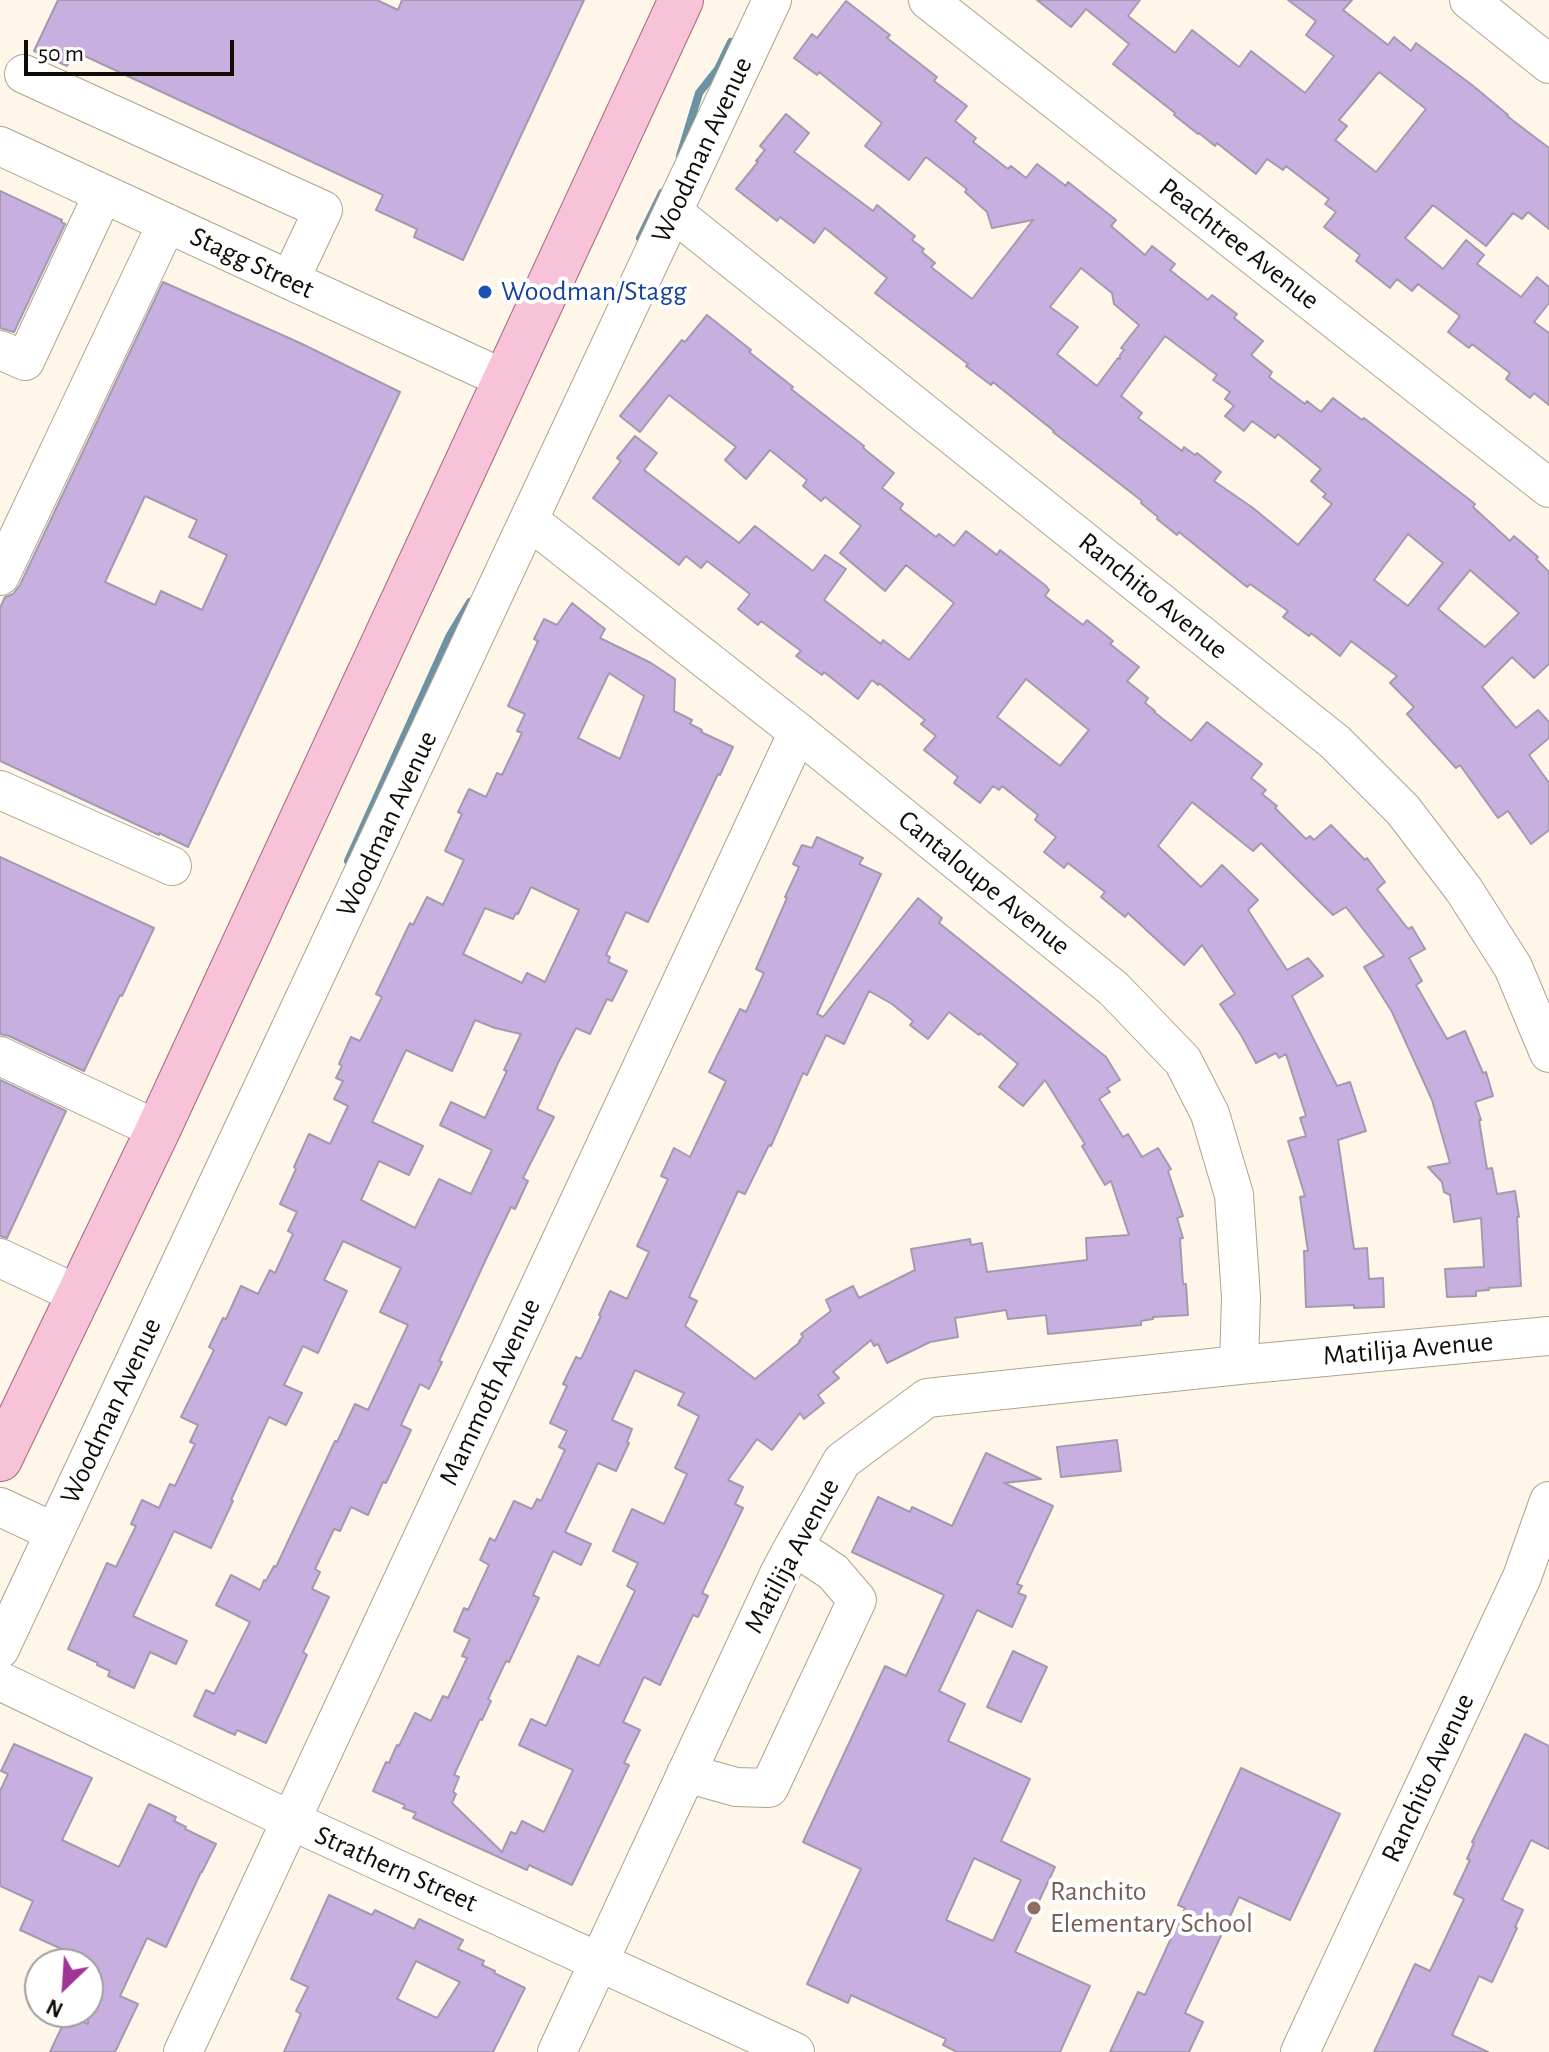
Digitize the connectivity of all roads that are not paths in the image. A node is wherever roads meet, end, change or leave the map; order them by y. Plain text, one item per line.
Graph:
1 (681, 0) edge
2 (772, 0) edge
3 (928, 0) edge
4 (1469, 0) edge
5 (1549, 64) edge
6 (24, 74) dead end
7 (0, 146) edge
8 (103, 194) junction
9 (673, 212) junction
10 (167, 223) junction
11 (290, 280) junction
12 (0, 350) edge
13 (504, 379) junction
14 (1549, 488) edge
15 (530, 521) junction
16 (0, 576) edge
17 (798, 732) junction
18 (0, 790) edge
19 (172, 866) dead end
20 (1549, 1053) edge
21 (0, 1056) edge
22 (158, 1130) junction
23 (0, 1258) edge
24 (79, 1295) junction
25 (1549, 1336) edge
26 (1239, 1365) junction
27 (0, 1459) edge
28 (1549, 1501) edge
29 (0, 1507) edge
30 (54, 1532) junction
31 (794, 1546) junction
32 (0, 1649) edge
33 (0, 1681) edge
34 (686, 1773) junction
35 (290, 1820) junction
36 (598, 1960) junction
37 (183, 2052) edge
38 (557, 2052) edge
39 (795, 2052) edge
40 (1300, 2052) edge

1 - 13 main road
2 - 9 street, Woodman Avenue
3 - 14 street, Peachtree Avenue
4 - 5 street
6 - 11 street
7 - 8 street, Stagg Street
8 - 10 street, Stagg Street
8 - 12 street
9 - 15 street, Woodman Avenue
9 - 20 street, Ranchito Avenue
10 - 11 street, Stagg Street
10 - 16 street
11 - 13 street, Stagg Street
13 - 22 main road
15 - 17 street, Cantaloupe Avenue
15 - 30 street, Woodman Avenue
17 - 26 street, Cantaloupe Avenue
17 - 35 street, Mammoth Avenue
18 - 19 street
21 - 22 street
22 - 24 main road
23 - 24 street
24 - 27 main road
25 - 26 street, Matilija Avenue
26 - 31 street, Matilija Avenue
28 - 40 street, Ranchito Avenue
29 - 30 street
30 - 32 street, Woodman Avenue
31 - 34 street, Matilija Avenue
31 - 34 street
33 - 35 street, Strathern Street
34 - 36 street, Matilija Avenue
35 - 36 street, Strathern Street
35 - 37 street, Mammoth Avenue
36 - 38 street, Matilija Avenue
36 - 39 street, Strathern Street

